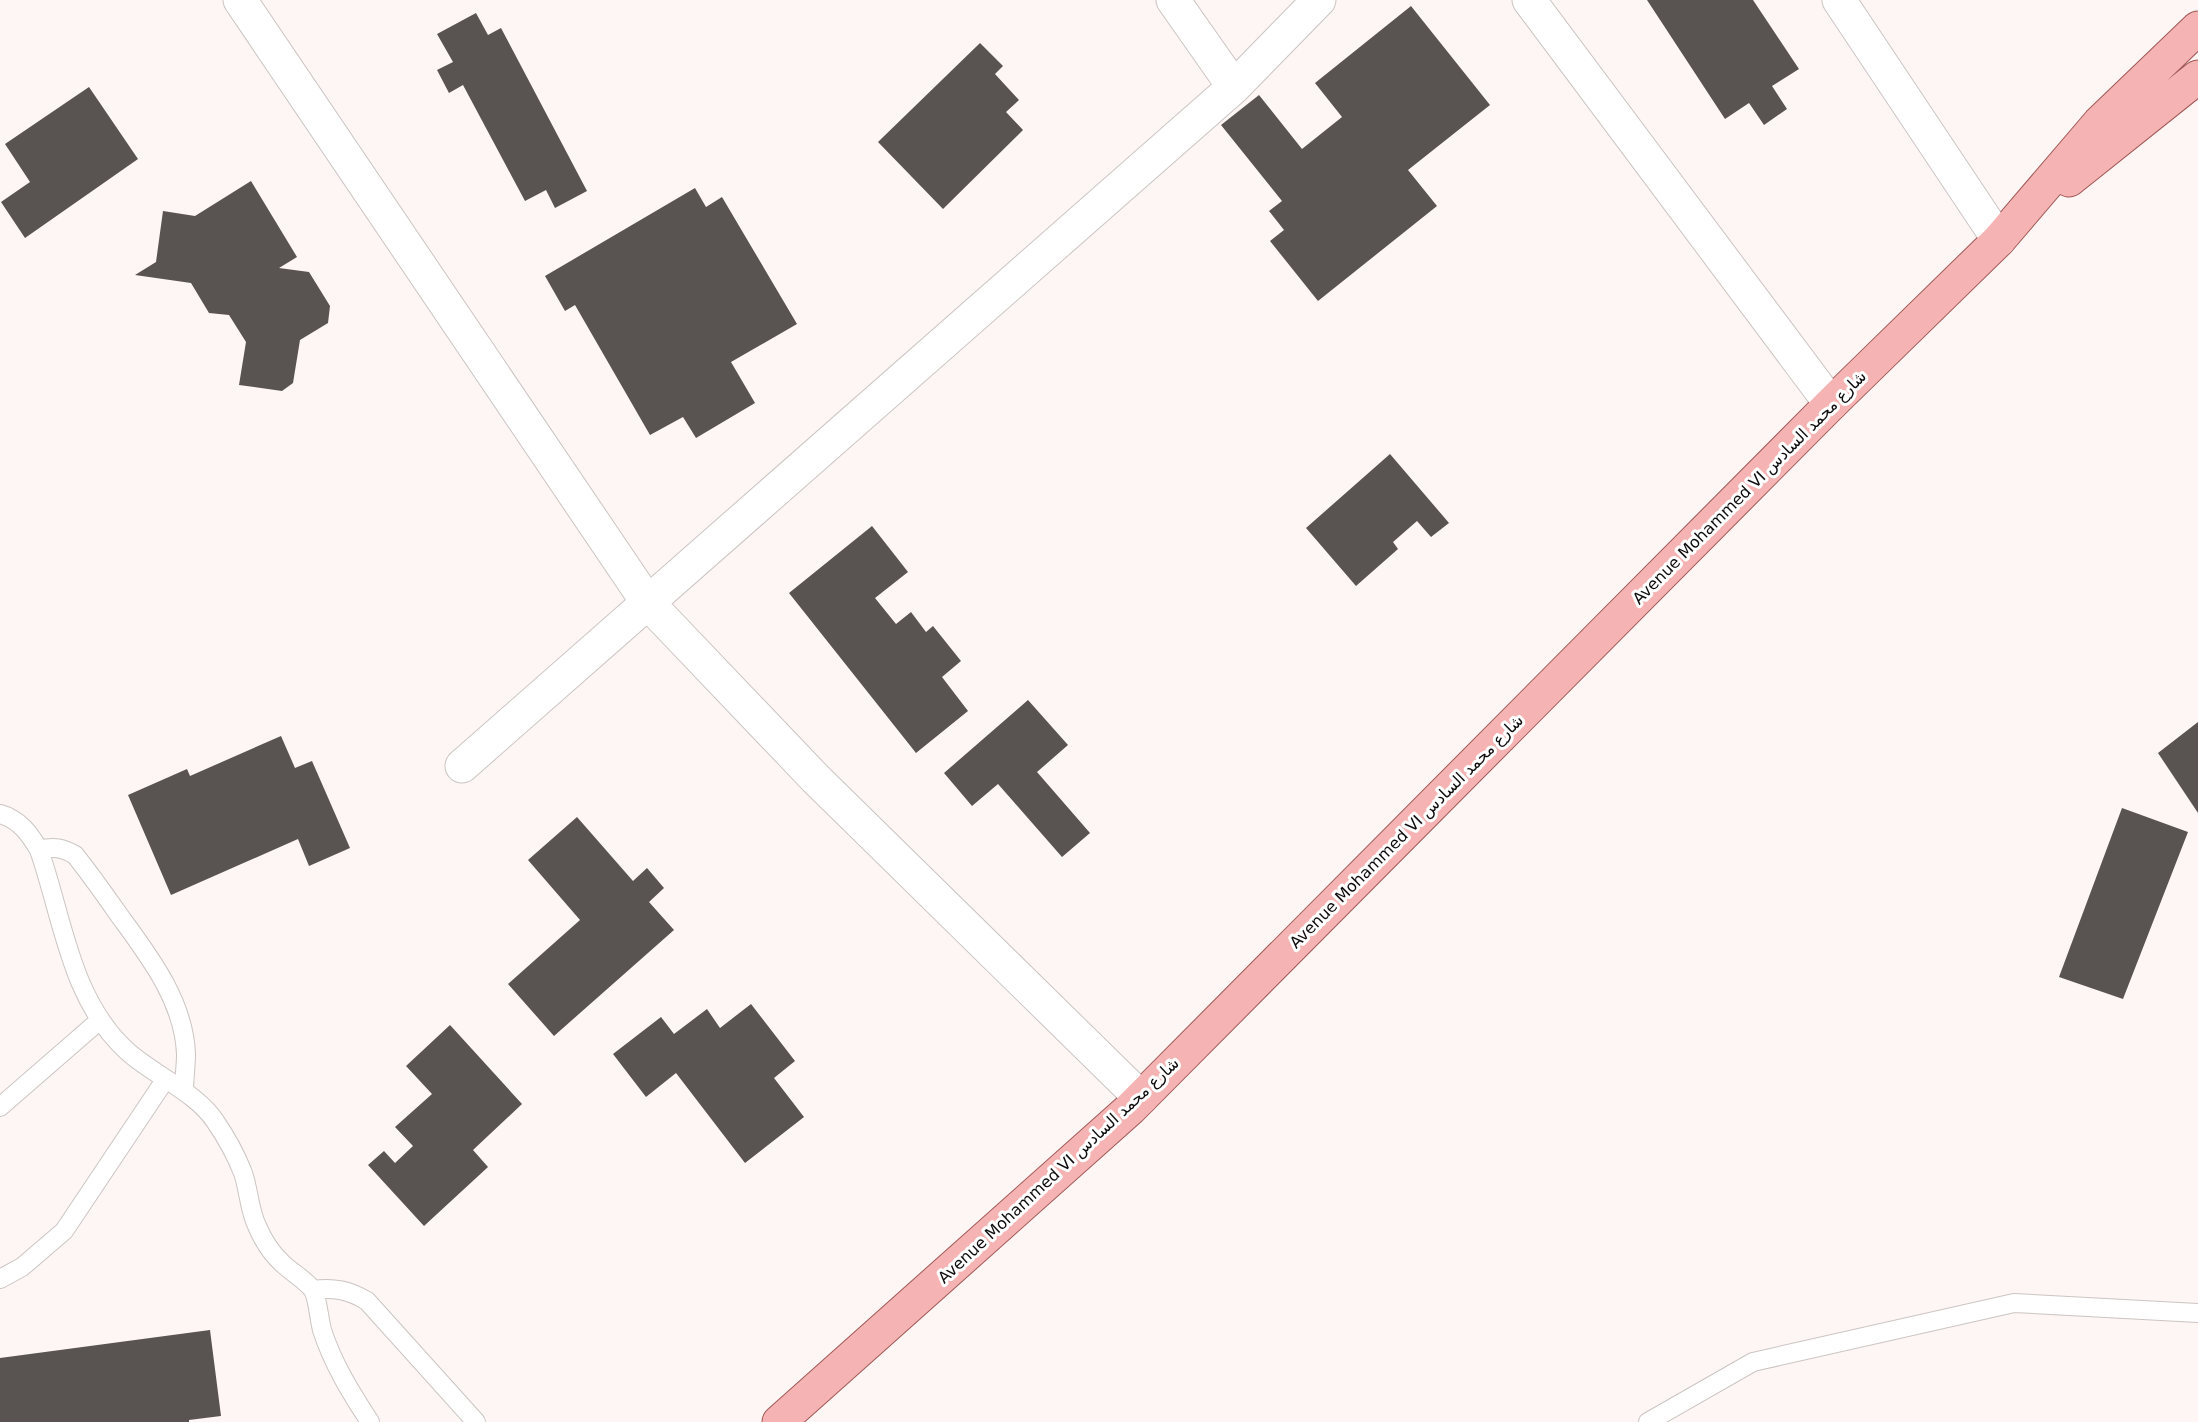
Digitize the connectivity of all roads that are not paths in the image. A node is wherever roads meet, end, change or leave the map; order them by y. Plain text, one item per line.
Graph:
1 (240, 0) edge
2 (1173, 0) edge
3 (1319, 0) edge
4 (1528, 0) edge
5 (1839, 0) edge
6 (2198, 28) edge
7 (2198, 77) edge
8 (1234, 87) junction
9 (2007, 231) junction
10 (1831, 404) junction
11 (648, 603) junction
12 (462, 766) dead end
13 (0, 814) edge
14 (39, 850) junction
15 (100, 1020) junction
16 (165, 1080) junction
17 (184, 1091) junction
18 (1141, 1098) junction
19 (0, 1107) edge
20 (0, 1279) edge
21 (313, 1290) junction
22 (2198, 1313) edge
23 (370, 1422) edge
24 (476, 1422) edge
25 (779, 1422) edge
26 (1648, 1422) edge

1 - 11 street
2 - 8 street
3 - 8 street
4 - 10 street
5 - 9 street
6 - 9 main road, Avenue Mohammed VI شارع محمد السادس
7 - 9 main road, Avenue Mohammed VI شارع محمد السادس
8 - 11 street
9 - 10 main road, Avenue Mohammed VI شارع محمد السادس
10 - 18 main road, Avenue Mohammed VI شارع محمد السادس
11 - 12 street
11 - 18 street
13 - 14 lane
14 - 15 lane
14 - 17 lane
15 - 16 lane
15 - 19 lane
16 - 17 lane
16 - 20 lane
17 - 21 lane
18 - 25 main road, Avenue Mohammed VI شارع محمد السادس
21 - 23 lane
21 - 24 lane
22 - 26 lane

